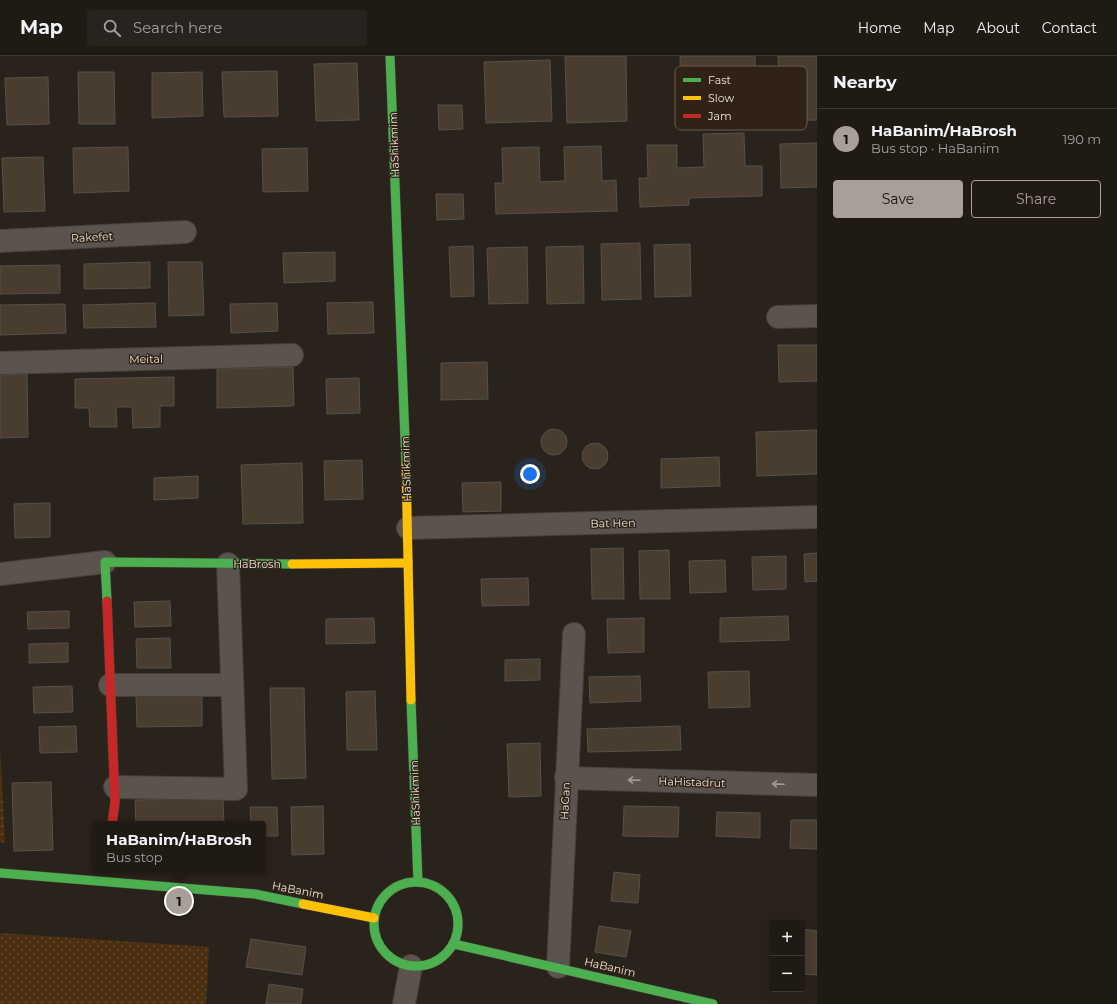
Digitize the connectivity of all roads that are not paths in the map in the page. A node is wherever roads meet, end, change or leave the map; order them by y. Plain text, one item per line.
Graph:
1 (390, 56) edge
2 (184, 232) dead end
3 (0, 241) edge
4 (817, 316) edge
5 (778, 317) dead end
6 (292, 355) dead end
7 (0, 363) edge
8 (817, 517) edge
9 (408, 528) junction
10 (105, 562) junction
11 (408, 563) junction
12 (228, 564) junction
13 (0, 574) edge
14 (574, 634) dead end
15 (110, 685) junction
16 (232, 685) junction
17 (566, 778) junction
18 (817, 785) edge
19 (114, 788) junction
20 (112, 821) edge
21 (0, 873) edge
22 (105, 876) edge
23 (418, 882) junction
24 (374, 918) junction
25 (454, 944) junction
26 (411, 966) junction
27 (558, 968) junction
28 (404, 1004) edge
29 (714, 1004) edge

1 - 9 street, HaShikmim
2 - 3 street, Rakefet
4 - 5 street
6 - 7 street, Meital
8 - 9 street, Bat Hen
9 - 11 street, HaShikmim
10 - 12 street, HaBrosh
10 - 13 street, HaBrosh
10 - 15 street
11 - 12 street, HaBrosh
11 - 23 street, HaShikmim
12 - 16 street
14 - 17 street, HaGan
15 - 16 street
15 - 19 street
16 - 19 street
18 -> 17 street, HaHistadrut
17 - 27 street, HaGan
19 - 20 street
21 - 22 street, HaBanim
22 - 24 street, HaBanim
23 - 24 street
23 - 25 street
24 - 26 street
25 - 26 street
25 - 27 street, HaBanim
26 - 28 street
27 - 29 street, HaBanim

